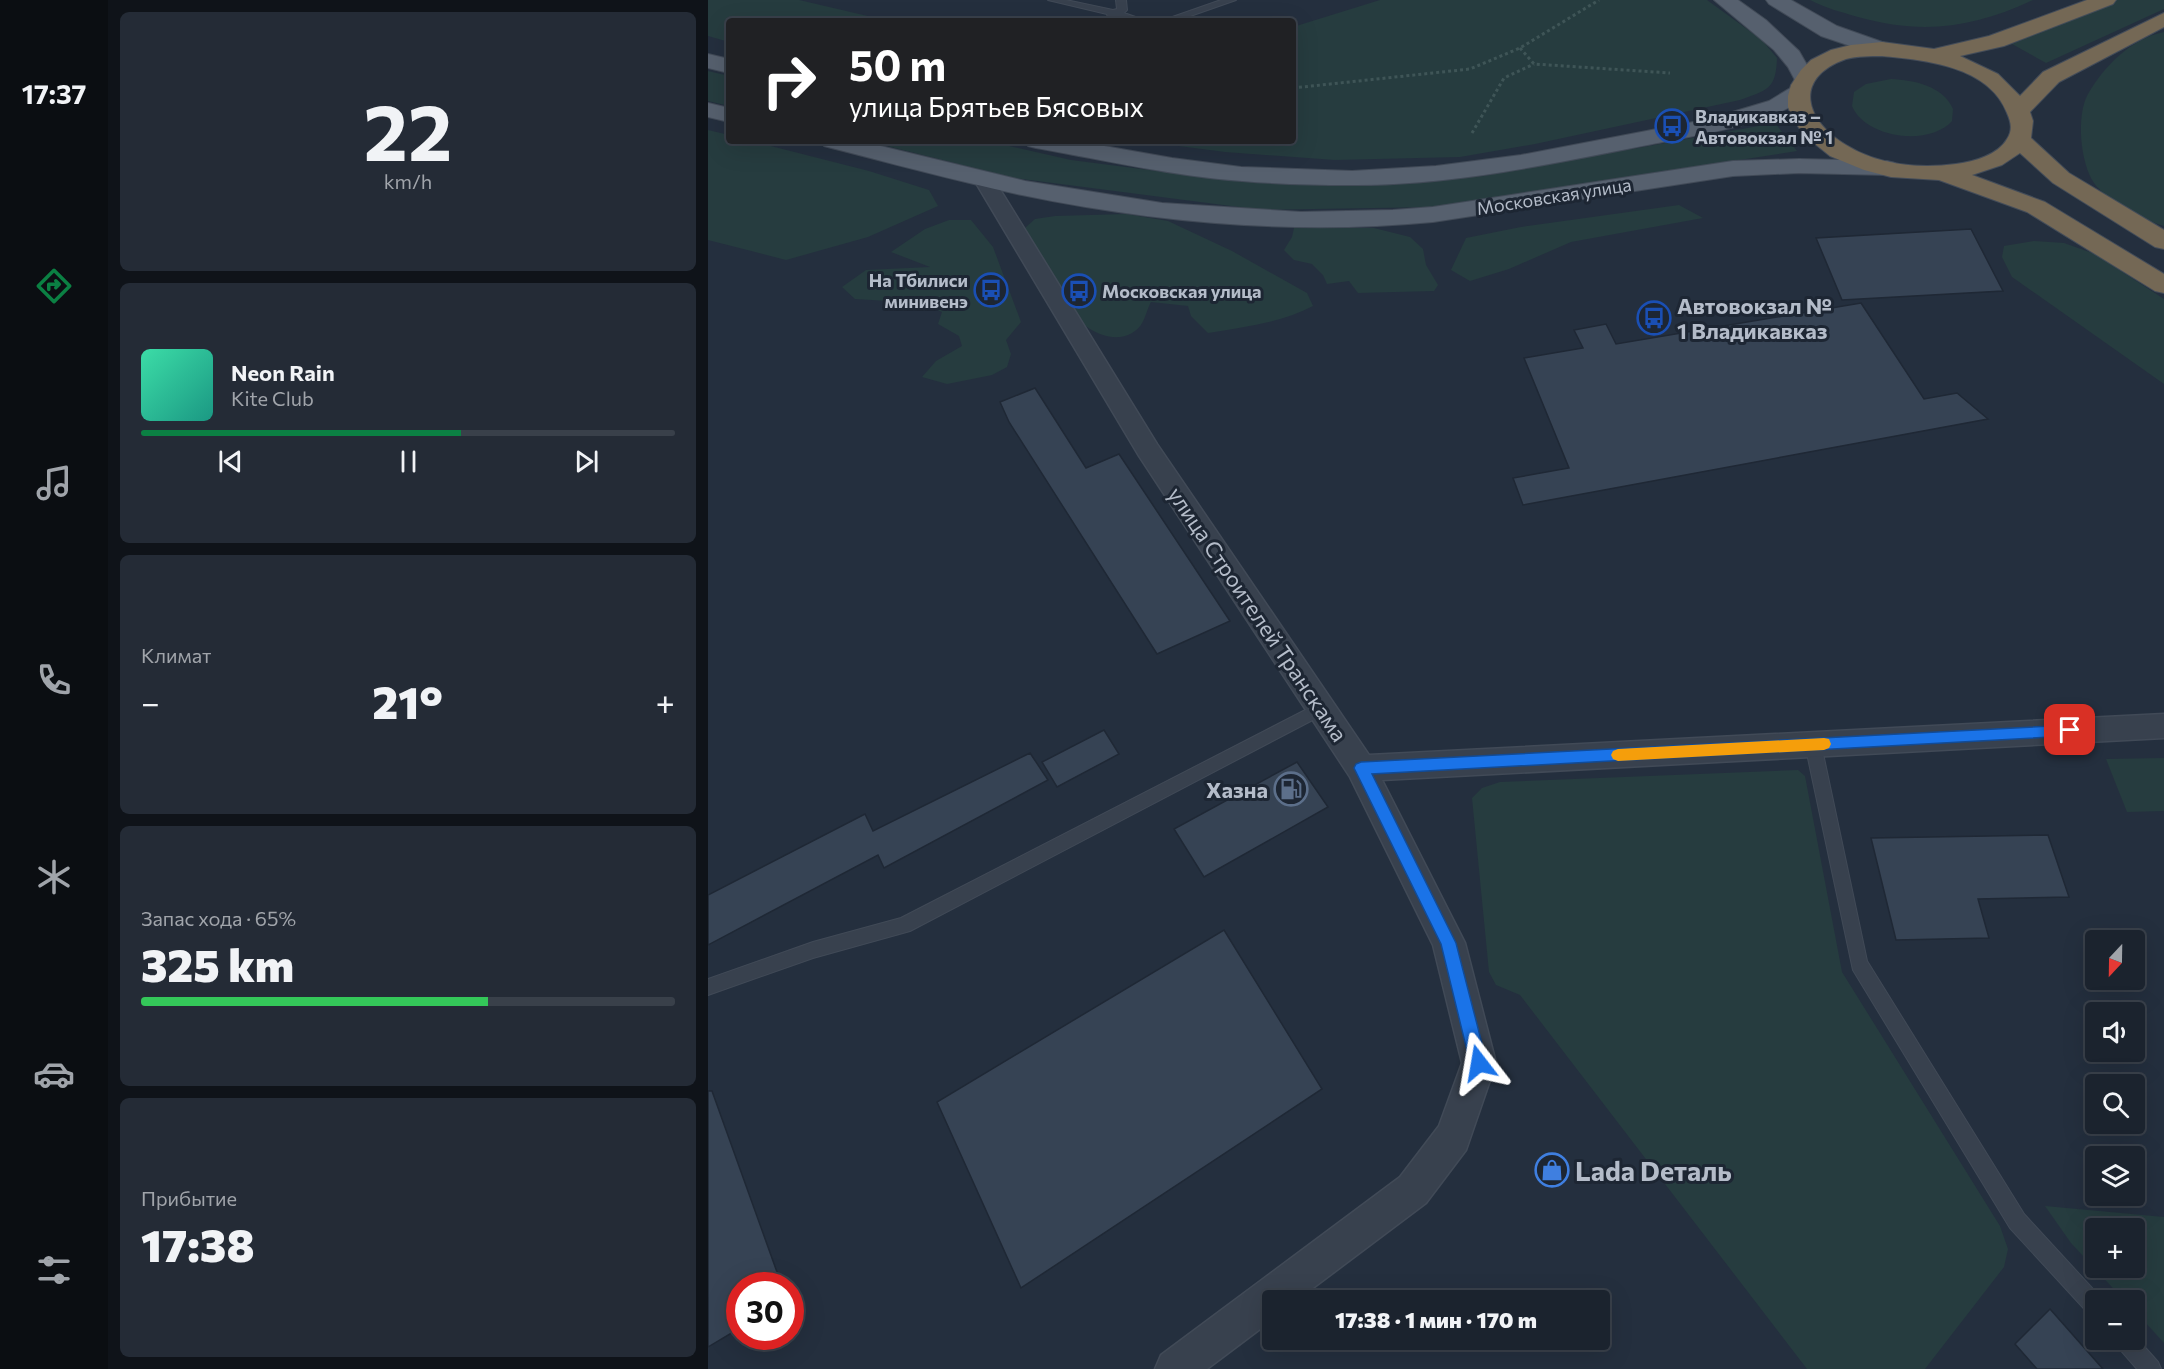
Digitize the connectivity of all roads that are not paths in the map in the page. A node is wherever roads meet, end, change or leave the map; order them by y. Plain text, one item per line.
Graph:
1 (1053, 0) edge
2 (1121, 0) edge
3 (1231, 0) edge
4 (1724, 0) edge
5 (1776, 0) edge
6 (2106, 0) edge
7 (1111, 17) edge
8 (1175, 18) edge
9 (2164, 19) edge
10 (1880, 49) junction
11 (1938, 55) junction
12 (708, 61) edge
13 (726, 65) edge
14 (1801, 85) junction
15 (708, 110) edge
16 (2018, 112) junction
17 (726, 114) edge
18 (2019, 139) junction
19 (844, 144) edge
20 (1053, 144) edge
21 (1887, 168) junction
22 (1941, 173) junction
23 (983, 178) junction
24 (2164, 241) edge
25 (2164, 285) edge
26 (1321, 708) junction
27 (2164, 726) edge
28 (1813, 744) junction
29 (1361, 768) junction
30 (708, 987) edge
31 (2085, 1295) edge
32 (2134, 1350) edge
33 (1175, 1369) edge
34 (2151, 1369) edge

1 - 7 lane
2 - 7 lane
3 - 8 lane
4 - 14 main road
5 - 10 main road
6 - 11 highway
9 - 16 highway
10 - 11 highway
10 - 14 highway
11 - 16 highway
12 - 13 main road
14 - 20 main road, Московская улица
14 - 21 highway
15 - 17 main road
16 - 18 highway
18 - 22 highway
18 - 24 highway
19 - 23 main road, Московская улица
21 - 22 highway
21 - 23 main road, Московская улица
22 - 25 highway
23 - 26 street, улица Строителей Транскама
26 - 29 street, улица Строителей Транскама
26 - 30 lane
27 - 28 street
28 - 29 street
28 - 31 lane
29 - 33 street, улица Строителей Транскама
32 - 34 lane

